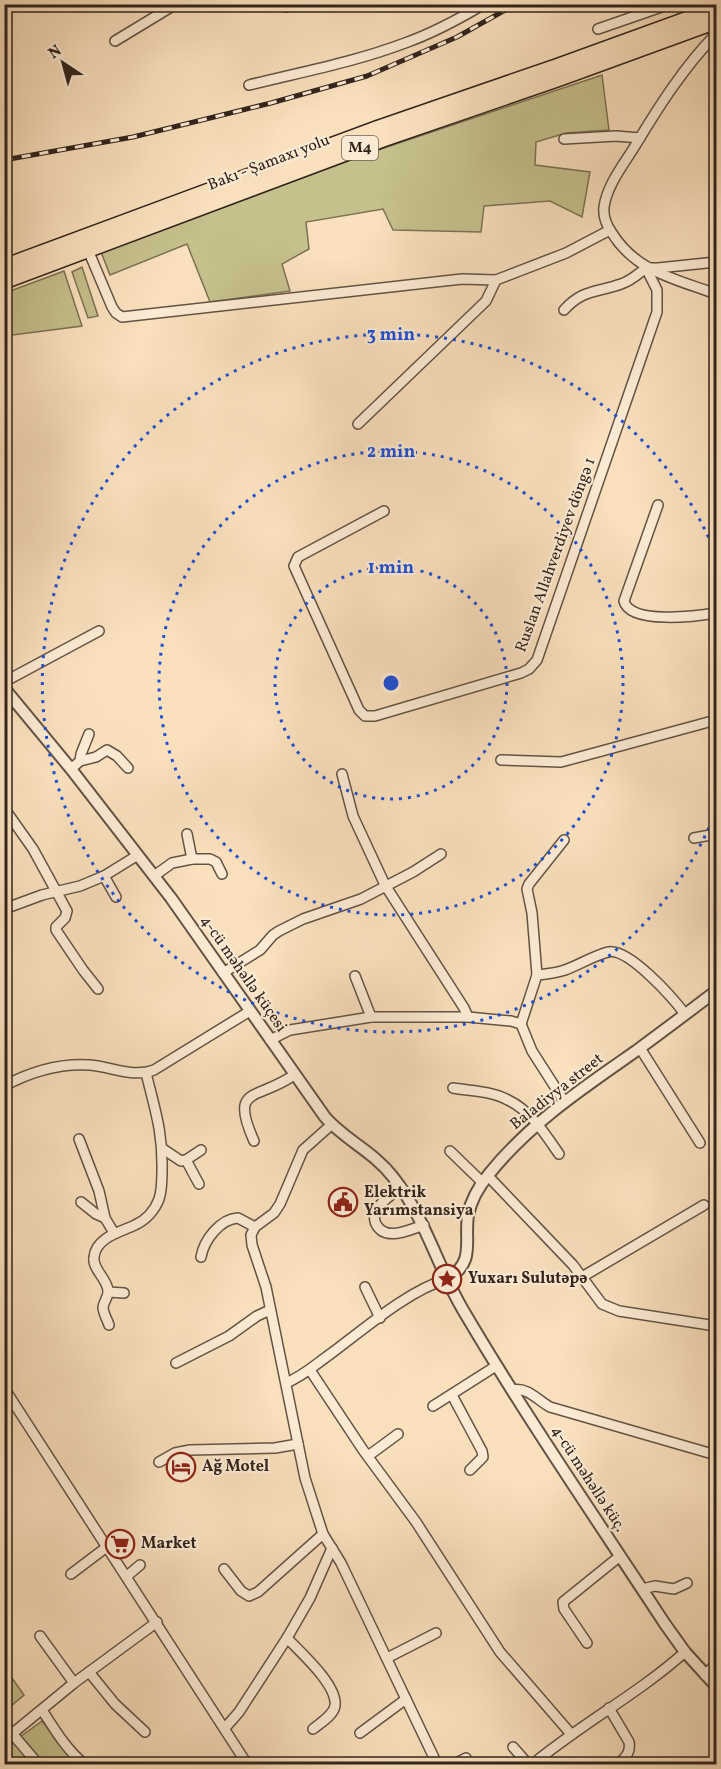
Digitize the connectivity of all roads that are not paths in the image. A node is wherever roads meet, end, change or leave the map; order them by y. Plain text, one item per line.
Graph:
1 (176, 4) edge
2 (484, 4) edge
3 (670, 4) edge
4 (717, 9) edge
5 (717, 21) edge
6 (598, 29) dead end
7 (715, 39) edge
8 (115, 41) dead end
9 (249, 85) dead end
10 (640, 138) junction
11 (564, 139) dead end
12 (610, 230) junction
13 (88, 250) junction
14 (717, 262) edge
15 (4, 267) edge
16 (646, 268) junction
17 (496, 280) junction
18 (4, 281) edge
19 (717, 294) edge
20 (564, 310) dead end
21 (358, 424) dead end
22 (658, 505) dead end
23 (384, 511) dead end
24 (717, 613) edge
25 (99, 631) dead end
26 (4, 682) edge
27 (4, 688) edge
28 (717, 720) edge
29 (89, 734) dead end
30 (501, 760) dead end
31 (81, 761) junction
32 (128, 768) dead end
33 (71, 769) junction
34 (342, 774) dead end
35 (4, 808) edge
36 (187, 834) dead end
37 (717, 834) edge
38 (694, 838) dead end
39 (564, 840) dead end
40 (441, 854) dead end
41 (138, 855) junction
42 (192, 859) junction
43 (222, 874) dead end
44 (104, 876) junction
45 (154, 876) junction
46 (385, 885) junction
47 (57, 892) junction
48 (116, 897) dead end
49 (4, 909) edge
50 (224, 973) junction
51 (355, 975) dead end
52 (537, 975) junction
53 (98, 989) dead end
54 (717, 990) edge
55 (250, 1011) junction
56 (685, 1014) junction
57 (370, 1017) junction
58 (468, 1017) junction
59 (521, 1024) junction
60 (270, 1040) junction
61 (640, 1048) junction
62 (146, 1073) junction
63 (294, 1075) junction
64 (4, 1086) edge
65 (453, 1088) dead end
66 (564, 1101) junction
67 (537, 1124) junction
68 (332, 1125) junction
69 (79, 1139) dead end
70 (254, 1141) dead end
71 (700, 1143) dead end
72 (163, 1149) junction
73 (201, 1150) dead end
74 (450, 1151) dead end
75 (559, 1154) dead end
76 (186, 1160) junction
77 (485, 1179) junction
78 (199, 1184) dead end
79 (401, 1187) junction
80 (81, 1202) dead end
81 (704, 1205) dead end
82 (105, 1218) junction
83 (424, 1225) junction
84 (255, 1227) junction
85 (114, 1233) junction
86 (201, 1257) dead end
87 (582, 1276) junction
88 (447, 1279) junction
89 (365, 1287) dead end
90 (108, 1292) junction
91 (124, 1293) dead end
92 (270, 1310) junction
93 (717, 1317) edge
94 (380, 1318) junction
95 (108, 1324) dead end
96 (712, 1325) edge
97 (176, 1363) dead end
98 (496, 1366) junction
99 (310, 1370) junction
100 (286, 1383) junction
101 (4, 1388) edge
102 (512, 1390) junction
103 (452, 1395) junction
104 (433, 1406) dead end
105 (398, 1434) dead end
106 (298, 1444) junction
107 (717, 1455) edge
108 (368, 1456) junction
109 (159, 1462) dead end
110 (470, 1470) dead end
111 (323, 1534) junction
112 (108, 1546) junction
113 (332, 1548) junction
114 (620, 1556) junction
115 (140, 1565) dead end
116 (224, 1569) dead end
117 (71, 1574) dead end
118 (127, 1576) junction
119 (687, 1583) dead end
120 (642, 1588) junction
121 (157, 1622) junction
122 (436, 1633) dead end
123 (40, 1636) dead end
124 (287, 1638) junction
125 (587, 1643) dead end
126 (686, 1652) junction
127 (387, 1658) junction
128 (717, 1664) edge
129 (89, 1672) junction
130 (705, 1675) junction
131 (74, 1683) junction
132 (717, 1686) edge
133 (406, 1699) junction
134 (609, 1708) junction
135 (42, 1710) junction
136 (4, 1724) edge
137 (225, 1728) junction
138 (313, 1729) dead end
139 (146, 1732) dead end
140 (13, 1733) junction
141 (360, 1733) dead end
142 (571, 1734) junction
143 (513, 1747) dead end
144 (466, 1758) dead end
145 (38, 1764) edge
146 (84, 1764) edge
147 (246, 1764) edge
148 (437, 1764) edge
149 (454, 1764) edge
150 (528, 1764) edge
151 (533, 1764) edge
152 (619, 1764) edge

1 - 8 street
2 - 9 street
3 - 6 street
4 - 15 highway, Bakı - Şamaxı yolu / M4
5 - 13 highway, Bakı - Şamaxı yolu / M4
7 - 10 street
10 - 11 street
10 - 12 street
12 - 16 street
12 - 17 street
13 - 17 street
13 - 18 highway, Bakı - Şamaxı yolu / M4
14 - 16 street
16 - 19 street
16 - 20 street
16 - 23 street, Ruslan Allahverdiyev döngə 1
17 - 21 street
22 - 24 street
25 - 26 street
27 - 33 street, 4-cü məhəllə küçesi
28 - 30 street
29 - 31 street
31 - 32 street
31 - 33 street
33 - 41 street, 4-cü məhəllə küçesi
34 - 46 street
35 - 47 street
36 - 42 street
37 - 38 street
39 - 52 street
40 - 46 street
41 - 44 street
41 - 45 street, 4-cü məhəllə küçesi
42 - 43 street
42 - 45 street
44 - 47 street
44 - 48 street
45 - 50 street, 4-cü məhəllə küçesi
46 - 50 street
46 - 58 street
47 - 49 street
47 - 53 street
50 - 55 street, 4-cü məhəllə küçesi
51 - 57 street
52 - 56 street
52 - 59 street
54 - 56 street, Baladiyya street
55 - 60 street, 4-cü məhəllə küçesi
55 - 62 street
56 - 61 street, Baladiyya street
57 - 58 street
57 - 60 street
58 - 59 street
59 - 66 street
60 - 63 street, 4-cü məhəllə küçesi
61 - 66 street, Baladiyya street
61 - 71 street
62 - 64 street
62 - 72 street
63 - 68 street, 4-cü məhəllə küçesi
63 - 70 street
65 - 67 street
66 - 67 street, Baladiyya street
67 - 75 street
67 - 77 street, Baladiyya street
68 - 79 street, 4-cü məhəllə küçesi
68 - 84 street
69 - 82 street
72 - 76 street
72 - 85 street
73 - 76 street
74 - 77 street
76 - 78 street
77 - 87 street
77 - 88 street, Baladiyya street
79 - 83 street, 4-cü məhəllə küçesi
79 - 83 street
80 - 82 street
81 - 87 street
82 - 85 street
83 - 88 street, 4-cü məhəllə küçesi
84 - 86 street
84 - 92 street
85 - 90 street
87 - 96 street
88 - 94 street
88 - 98 street, 4-cü məhəllə küç.
89 - 94 street
90 - 91 street
90 - 95 street
92 - 97 street
92 - 100 street
93 - 96 street
94 - 99 street
98 - 102 street, 4-cü məhəllə küç.
98 - 103 street
99 - 100 street
99 - 108 street
100 - 106 street
101 - 112 street
102 - 107 street
102 - 114 street, 4-cü məhəllə küç.
103 - 104 street
103 - 110 street
105 - 108 street
106 - 109 street
106 - 111 street
108 - 142 street
111 - 113 street
111 - 116 street
112 - 117 street
112 - 118 street
113 - 124 street
113 - 127 street
114 - 120 street, 4-cü məhəllə küç.
114 - 125 street
115 - 118 street
118 - 121 street
119 - 120 street
120 - 126 street, 4-cü məhəllə küç.
121 - 129 street
121 - 137 street
122 - 127 street
123 - 131 street
124 - 137 street
124 - 138 street
126 - 130 street, 4-cü məhəllə küç.
126 - 134 street
127 - 133 street
128 - 130 street
129 - 131 street
129 - 139 street
130 - 132 street, 4-cü məhəllə küç.
131 - 135 street
133 - 141 street
133 - 148 street
134 - 142 street
134 - 152 street
135 - 140 street
135 - 146 street
136 - 140 street
137 - 147 street
140 - 145 street
142 - 151 street
143 - 150 street
144 - 149 street

